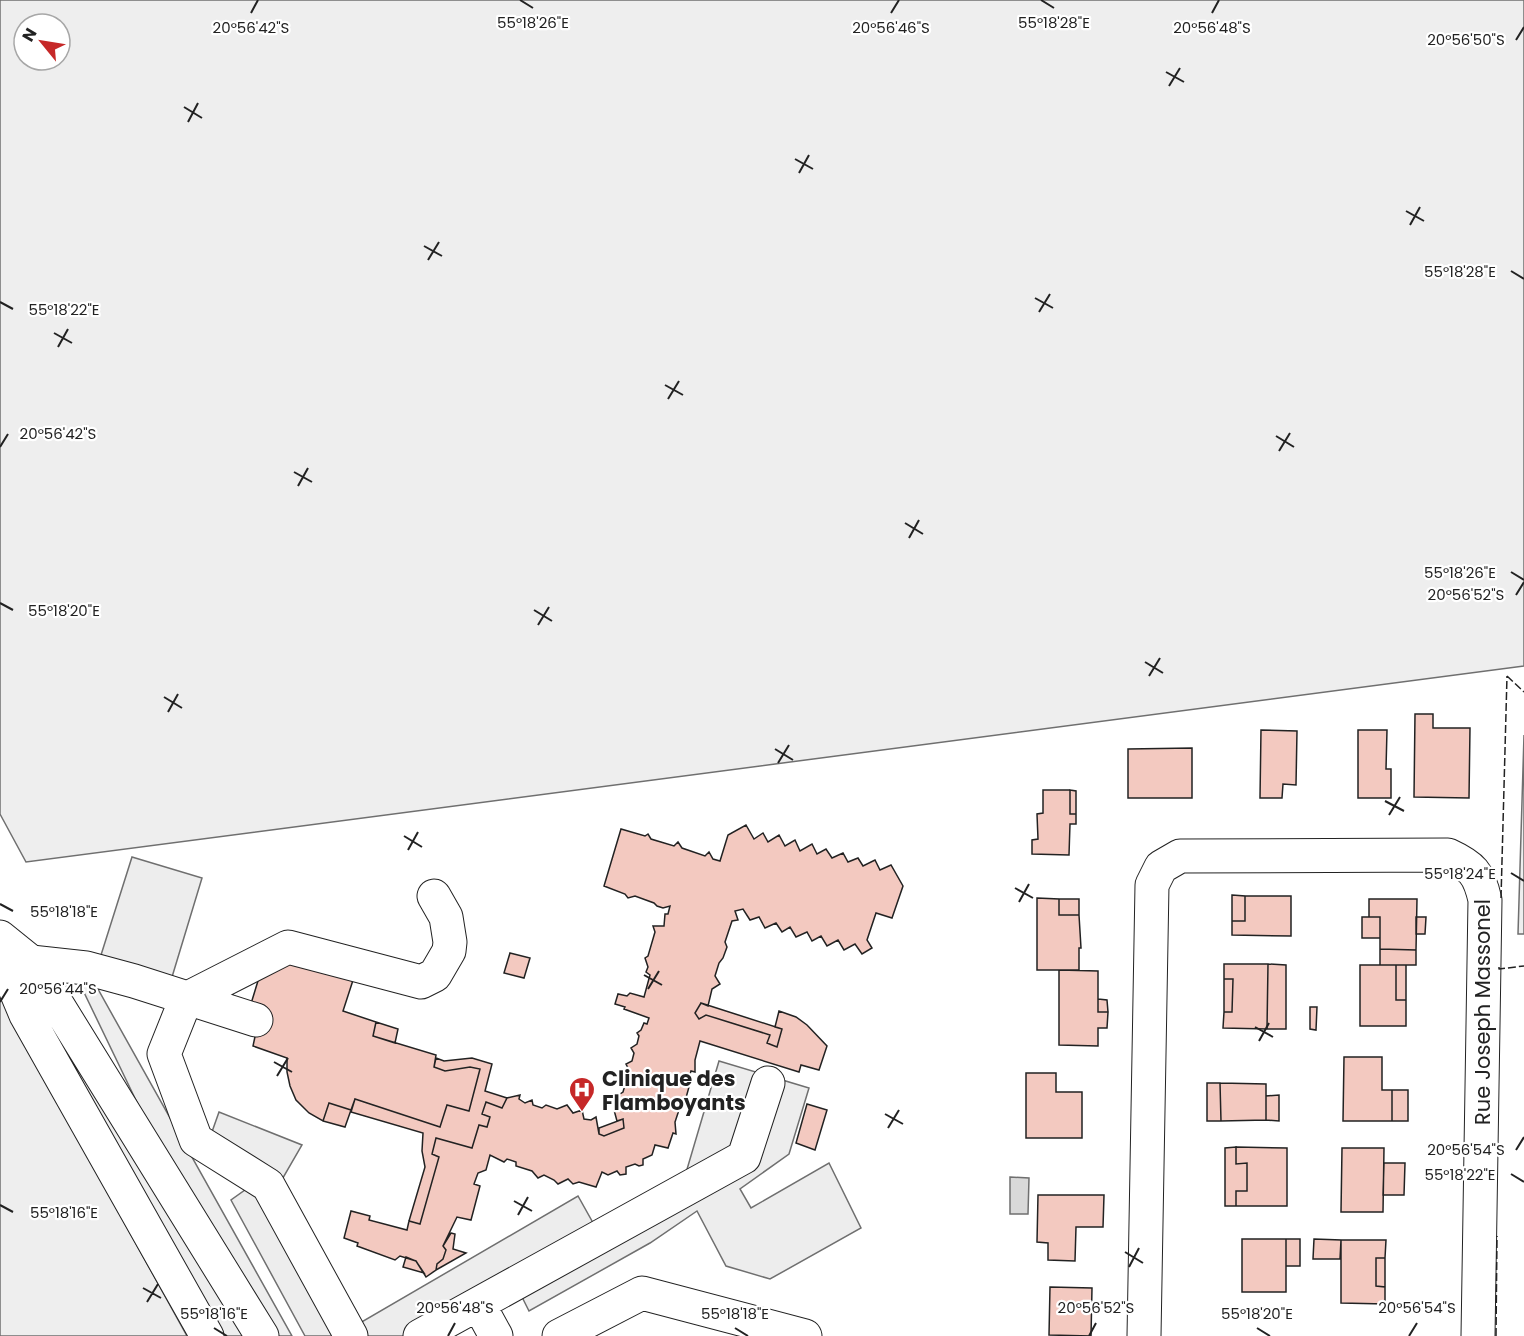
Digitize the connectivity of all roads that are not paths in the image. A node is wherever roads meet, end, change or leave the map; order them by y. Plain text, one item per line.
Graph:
1 (434, 896) dead end
2 (0, 937) edge
3 (0, 953) edge
4 (31, 962) junction
5 (186, 999) junction
6 (256, 1020) dead end
7 (768, 1083) dead end
8 (664, 1299) junction
9 (479, 1305) junction
10 (207, 1336) edge
11 (262, 1336) edge
12 (351, 1336) edge
13 (420, 1336) edge
14 (496, 1336) edge
15 (558, 1336) edge
16 (600, 1336) edge
17 (806, 1336) edge
18 (1144, 1336) edge
19 (1478, 1336) edge

1 - 5 street
2 - 4 street
3 - 10 street
4 - 5 street
4 - 11 street
5 - 6 street
5 - 12 street
7 - 9 street
8 - 15 street
8 - 16 street
8 - 17 street
9 - 13 street
9 - 14 street
18 - 19 street, Rue Joseph Massonel

